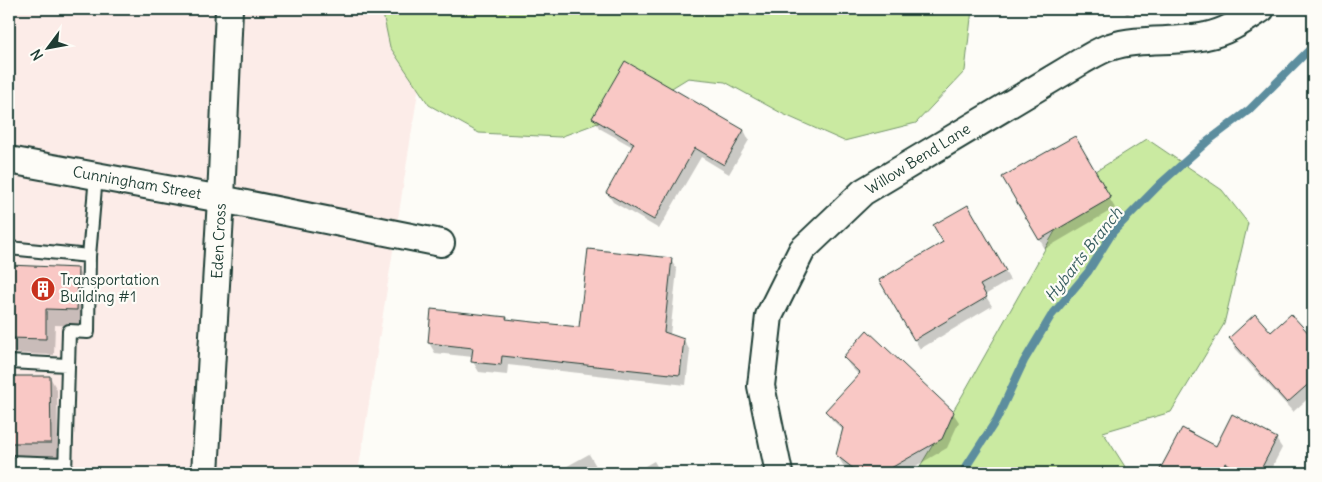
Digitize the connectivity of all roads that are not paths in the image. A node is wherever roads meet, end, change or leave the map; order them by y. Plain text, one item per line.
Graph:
1 (229, 9) edge
2 (1261, 9) edge
3 (9, 160) edge
4 (96, 176) junction
5 (221, 199) junction
6 (441, 243) dead end
7 (9, 248) edge
8 (89, 256) junction
9 (9, 362) edge
10 (67, 365) junction
11 (9, 462) edge
12 (65, 469) edge
13 (205, 473) edge
14 (779, 473) edge

1 - 5 street, Eden Cross
2 - 14 street, Willow Bend Lane
3 - 4 street, Cunningham Street
4 - 5 street, Cunningham Street
4 - 8 lane
5 - 6 street, Cunningham Street
5 - 13 street, Eden Cross
7 - 8 lane
8 - 10 lane
9 - 10 lane
10 - 12 lane
11 - 12 lane

